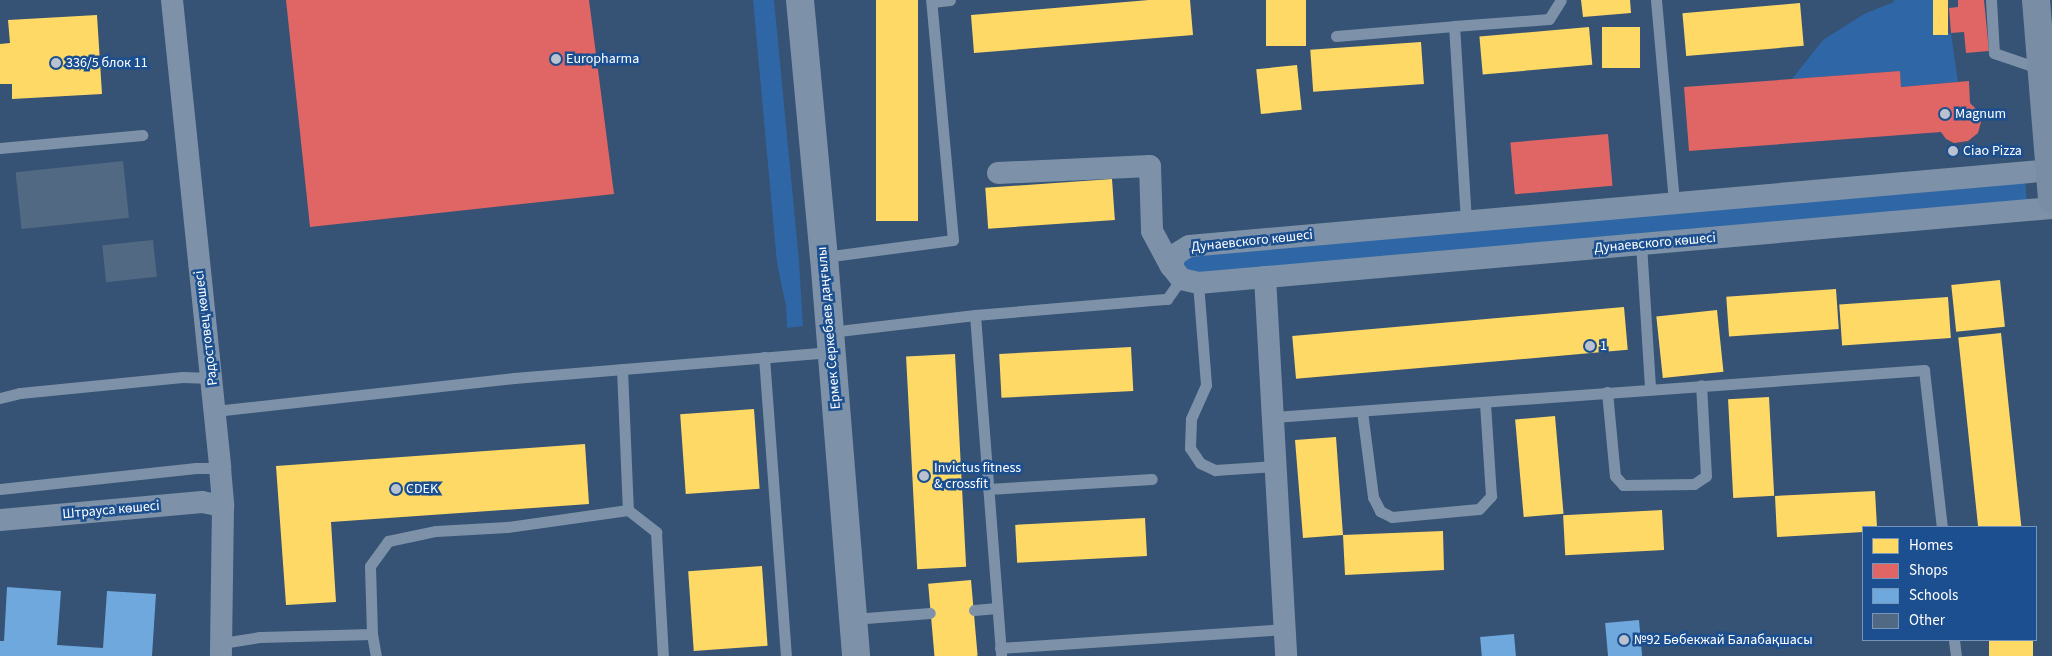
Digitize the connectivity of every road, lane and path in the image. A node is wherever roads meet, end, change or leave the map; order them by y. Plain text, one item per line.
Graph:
1 (172, 0) edge
2 (800, 0) edge
3 (950, 0) edge
4 (1561, 0) edge
5 (1656, 0) edge
6 (1991, 0) edge
7 (2036, 0) edge
8 (931, 1) edge
9 (1454, 26) junction
10 (1336, 36) dead end
11 (2041, 69) junction
12 (142, 135) dead end
13 (0, 148) edge
14 (2051, 170) edge
15 (998, 174) dead end
16 (2052, 199) edge
17 (1674, 203) junction
18 (2052, 208) edge
19 (1466, 221) junction
20 (1641, 244) junction
21 (824, 258) junction
22 (1183, 276) junction
23 (1265, 277) junction
24 (975, 315) junction
25 (830, 342) junction
26 (764, 357) junction
27 (622, 369) junction
28 (212, 378) junction
29 (1701, 385) junction
30 (1650, 389) junction
31 (1607, 392) junction
32 (0, 398) edge
33 (1485, 402) junction
34 (215, 411) junction
35 (1362, 411) junction
36 (1274, 417) junction
37 (1277, 466) junction
38 (220, 468) junction
39 (1152, 479) dead end
40 (0, 489) edge
41 (988, 489) junction
42 (222, 506) junction
43 (628, 510) junction
44 (0, 520) edge
45 (1942, 526) edge
46 (997, 608) junction
47 (974, 610) dead end
48 (930, 614) dead end
49 (853, 619) junction
50 (1284, 629) junction
51 (372, 634) junction
52 (1954, 641) edge
53 (222, 649) edge
54 (1000, 652) edge
55 (376, 656) edge
56 (663, 656) edge
57 (786, 656) edge
58 (856, 656) edge
59 (1286, 656) edge
60 (1956, 656) edge

1 - 28 street, Радостовец көшесі
2 - 21 street, Ермек Серкебаев даңғылы
3 - 8 lane
4 - 9 lane
5 - 17 lane
6 - 11 lane
7 - 11 main road
8 - 21 lane
9 - 10 lane
9 - 19 lane
11 - 14 main road
12 - 13 lane
14 - 16 main road
14 - 17 street, Дунаевского көшесі
15 - 22 street
17 - 19 street, Дунаевского көшесі
18 - 20 street, Дунаевского көшесі
19 - 22 street, Дунаевского көшесі
20 - 23 street, Дунаевского көшесі
20 - 30 lane
21 - 25 street, Ермек Серкебаев даңғылы
22 - 23 street, Дунаевского көшесі
22 - 24 lane
22 - 37 lane
23 - 36 street
24 - 25 lane
24 - 41 lane
25 - 26 lane
25 - 49 street, Ермек Серкебаев даңғылы
26 - 27 lane
26 - 57 lane
27 - 34 lane
27 - 43 lane
28 - 32 lane
28 - 34 street, Радостовец көшесі
29 - 30 lane
29 - 31 lane
29 - 45 lane
30 - 31 lane
31 - 33 lane
33 - 35 lane
33 - 35 lane
34 - 38 street, Радостовец көшесі
35 - 36 lane
36 - 37 street
37 - 50 street
38 - 40 lane
38 - 42 street, Радостовец көшесі
39 - 41 lane
41 - 46 lane
42 - 44 street, Штрауса көшесі
42 - 53 street, Радостовец көшесі
43 - 51 lane
43 - 56 lane
46 - 47 lane
46 - 54 lane
48 - 49 lane
49 - 58 street, Ермек Серкебаев даңғылы
50 - 54 lane
50 - 59 street
51 - 53 lane
51 - 55 lane
52 - 60 lane

